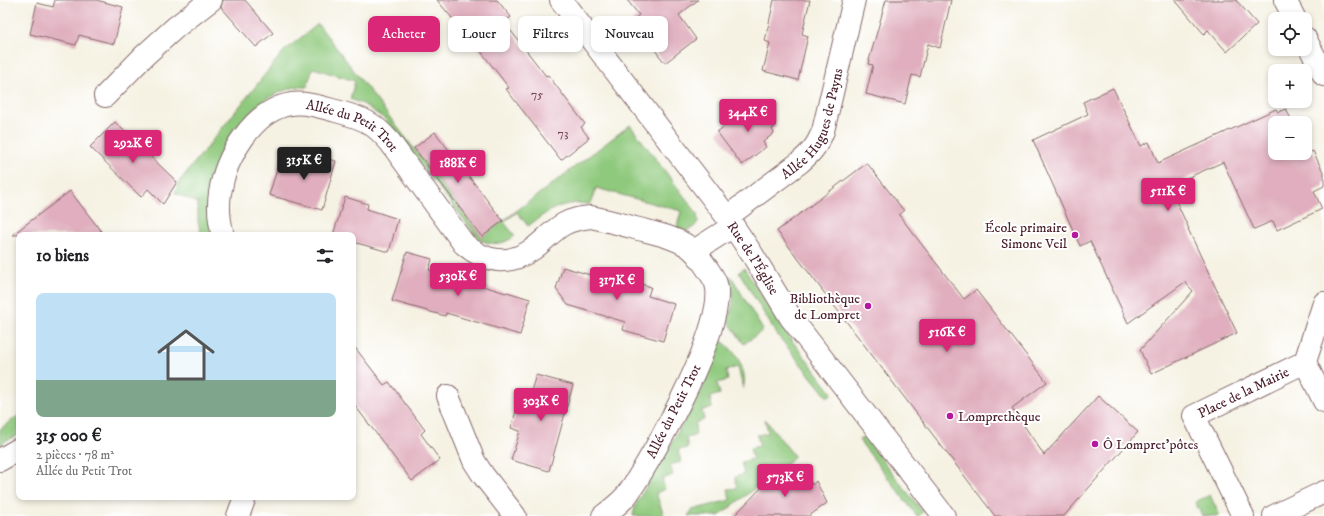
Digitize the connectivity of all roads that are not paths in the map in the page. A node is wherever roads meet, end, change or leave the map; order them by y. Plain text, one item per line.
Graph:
1 (211, 0) edge
2 (561, 0) edge
3 (854, 0) edge
4 (1285, 0) edge
5 (1291, 12) edge
6 (1312, 52) edge
7 (1324, 75) edge
8 (104, 96) dead end
9 (730, 221) junction
10 (223, 232) edge
11 (694, 251) junction
12 (1324, 303) edge
13 (1306, 362) junction
14 (448, 396) dead end
15 (1324, 401) edge
16 (16, 451) edge
17 (0, 460) edge
18 (1324, 492) edge
19 (243, 500) edge
20 (613, 513) edge
21 (238, 516) edge
22 (515, 516) edge
23 (944, 516) edge
24 (1243, 516) edge
25 (1274, 516) edge

1 - 8 street
2 - 9 street, Rue de l'Église
3 - 9 street, Allée Hugues de Payns
4 - 5 street
6 - 7 street
9 - 11 street
9 - 23 street, Rue de l'Église
10 - 11 street, Allée du Petit Trot
11 - 20 street, Allée du Petit Trot
12 - 13 street, Place de la Mairie
13 - 15 street, Place de la Mairie
13 - 24 street, Place de la Mairie
14 - 22 street
16 - 17 street
18 - 25 street
19 - 21 street

